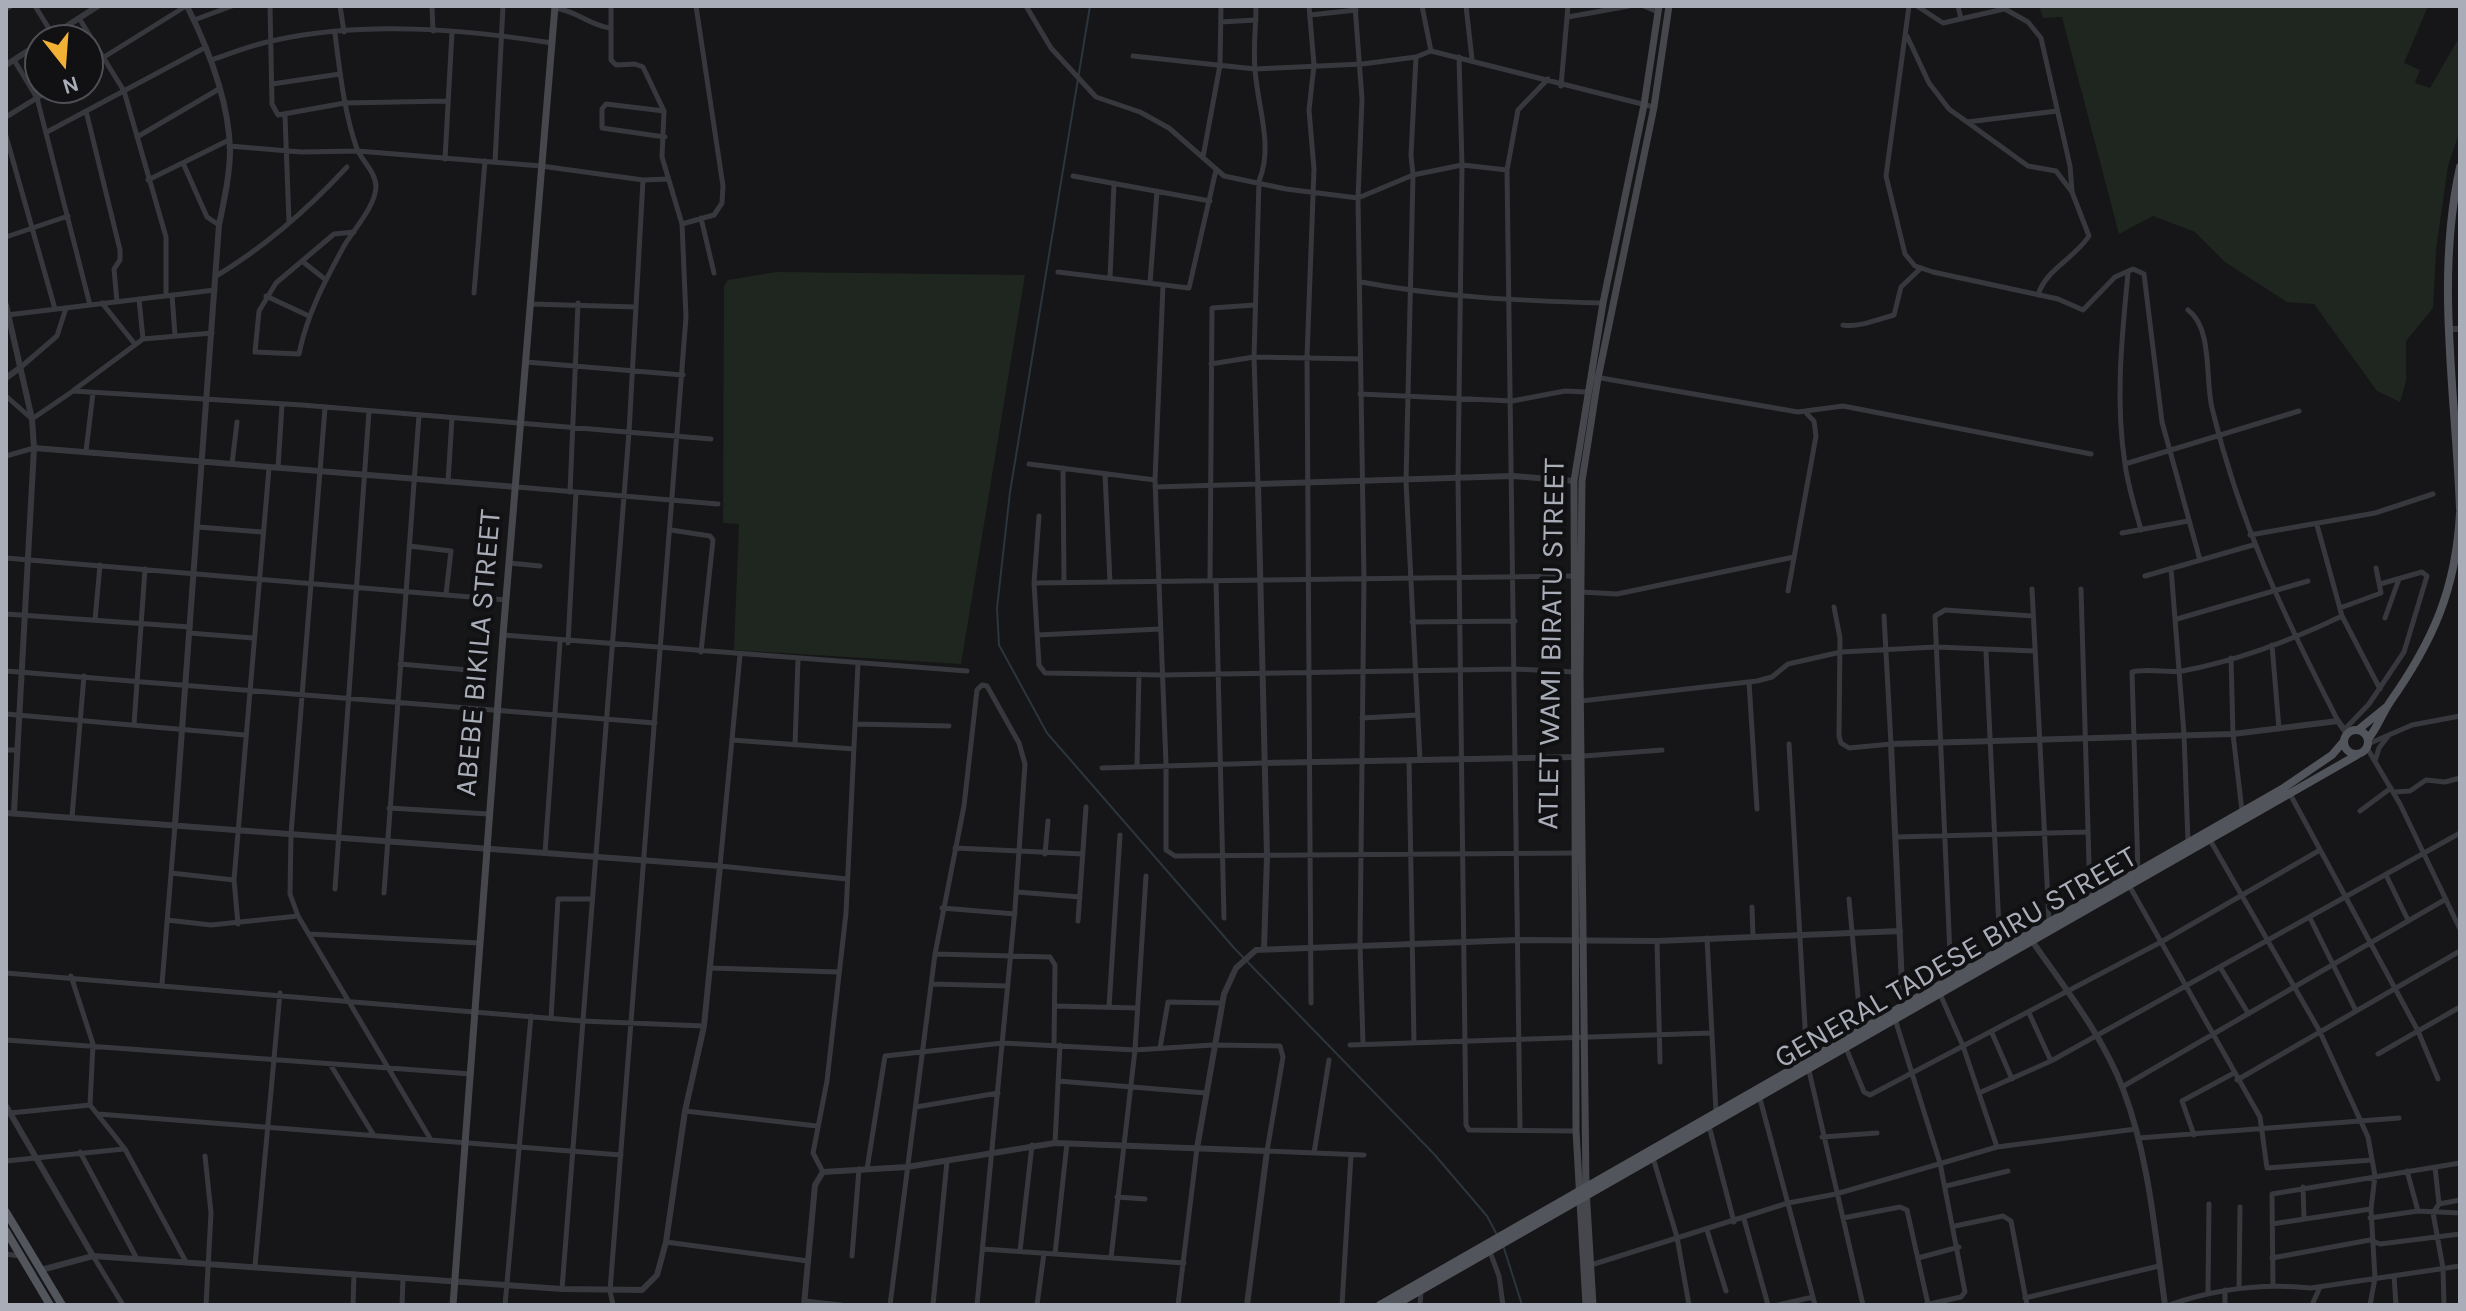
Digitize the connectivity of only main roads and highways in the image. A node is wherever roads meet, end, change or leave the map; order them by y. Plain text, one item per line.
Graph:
1 (1669, 6) edge
2 (555, 7) edge
3 (1658, 9) edge
4 (2460, 167) edge
5 (1594, 377) junction
6 (2460, 511) edge
7 (1578, 576) junction
8 (1577, 672) junction
9 (2388, 705) junction
10 (2358, 730) junction
11 (2345, 735) junction
12 (2368, 744) junction
13 (2357, 755) junction
14 (2243, 816) junction
15 (2139, 876) junction
16 (2051, 926) junction
17 (2030, 938) junction
18 (1580, 941) junction
19 (1904, 1010) junction
20 (1808, 1066) junction
21 (1759, 1094) junction
22 (1708, 1122) junction
23 (1582, 1196) junction
24 (6, 1212) edge
25 (6, 1231) edge
26 (1421, 1286) junction
27 (50, 1305) edge
28 (62, 1305) edge
29 (453, 1305) edge
30 (1380, 1305) edge
31 (1395, 1305) edge
32 (1586, 1305) edge
33 (1593, 1305) edge

1 - 5 main road, ATLET WAMI BIRATU STREET
2 - 29 main road, ABEBE BIKILA STREET
3 - 5 main road, ATLET WAMI BIRATU STREET
4 - 6 main road
5 - 7 main road, ATLET WAMI BIRATU STREET
5 - 7 main road, ATLET WAMI BIRATU STREET
6 - 9 main road
7 - 8 main road, ATLET WAMI BIRATU STREET
7 - 8 main road, ATLET WAMI BIRATU STREET
8 - 18 main road, ATLET WAMI BIRATU STREET
8 - 18 main road, ATLET WAMI BIRATU STREET
9 - 10 main road
9 - 12 main road
10 - 11 main road
10 - 12 main road
11 - 13 main road
11 - 14 main road, GENERAL TADESE BIRU STREET
12 - 13 main road, GENERAL TADESE BIRU STREET
13 - 14 main road, GENERAL TADESE BIRU STREET
14 - 15 main road, GENERAL TADESE BIRU STREET
14 - 15 main road, GENERAL TADESE BIRU STREET
15 - 16 main road, GENERAL TADESE BIRU STREET
15 - 16 main road, GENERAL TADESE BIRU STREET
16 - 17 main road, GENERAL TADESE BIRU STREET
17 - 19 main road, GENERAL TADESE BIRU STREET
17 - 19 main road, GENERAL TADESE BIRU STREET
18 - 23 main road, ATLET WAMI BIRATU STREET
18 - 23 main road, ATLET WAMI BIRATU STREET
19 - 20 main road, GENERAL TADESE BIRU STREET
19 - 20 main road, GENERAL TADESE BIRU STREET
20 - 21 main road, GENERAL TADESE BIRU STREET
21 - 22 main road, GENERAL TADESE BIRU STREET
21 - 22 main road, GENERAL TADESE BIRU STREET
22 - 23 main road, GENERAL TADESE BIRU STREET
22 - 23 main road, GENERAL TADESE BIRU STREET
23 - 26 main road
23 - 32 main road
23 - 33 main road
24 - 28 main road
25 - 27 main road
26 - 30 main road
26 - 31 main road

